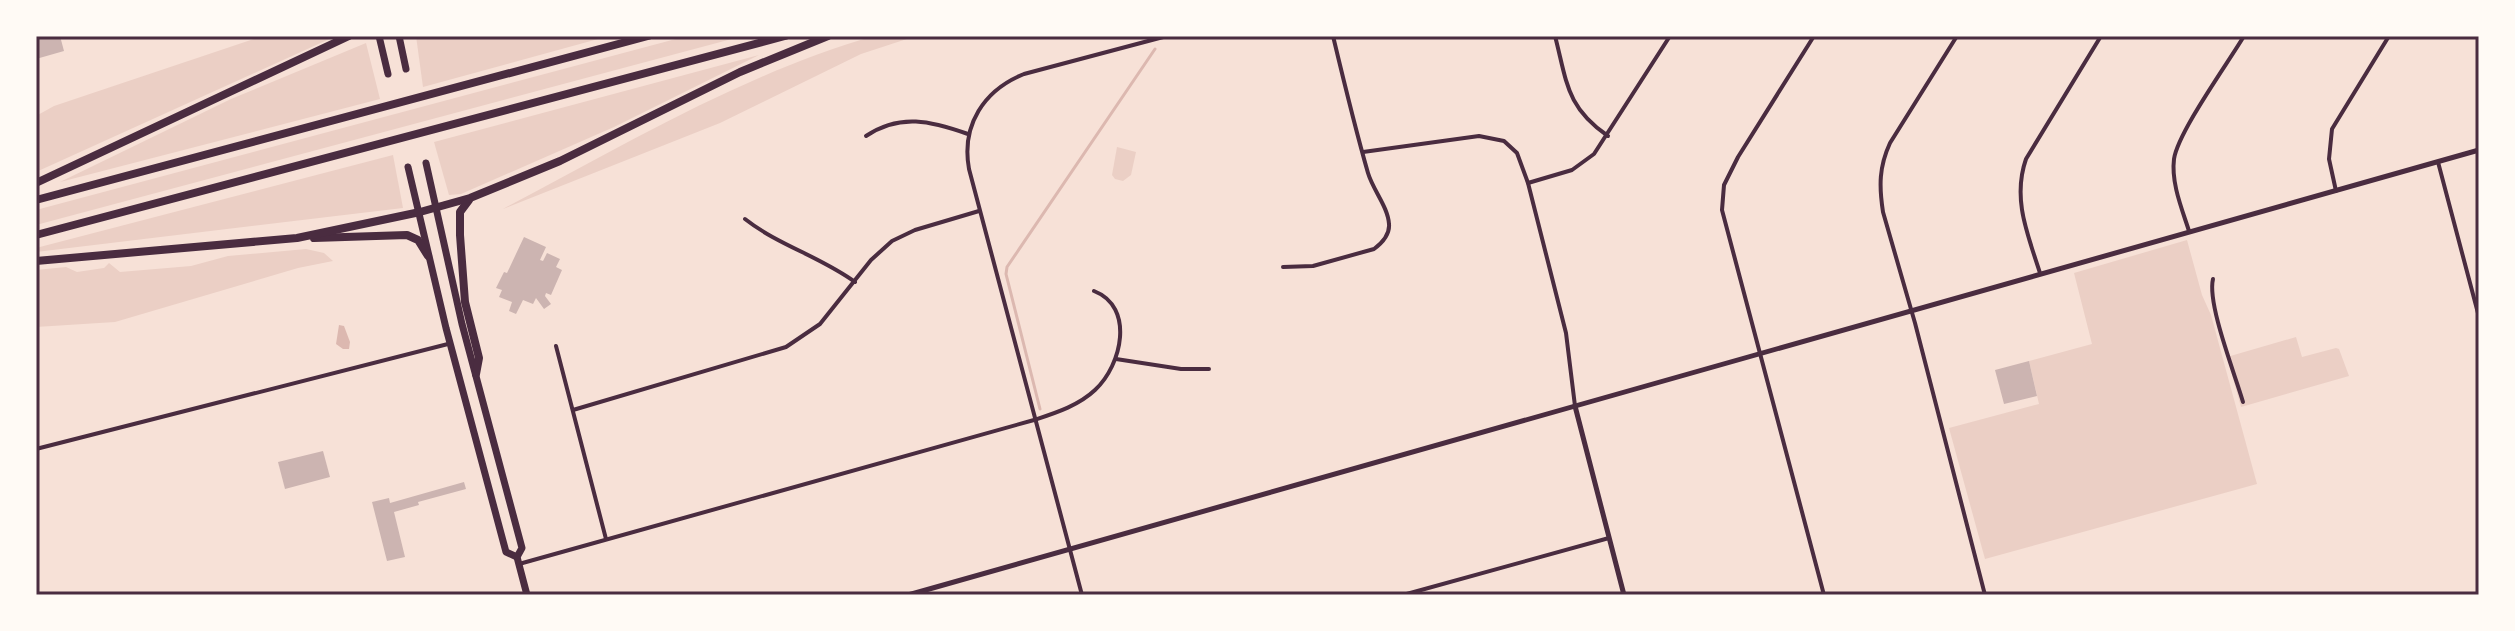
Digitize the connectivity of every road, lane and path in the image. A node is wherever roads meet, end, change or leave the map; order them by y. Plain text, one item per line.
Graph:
1 (349, 36) edge
2 (379, 36) edge
3 (399, 36) edge
4 (648, 36) edge
5 (785, 36) edge
6 (828, 36) edge
7 (1167, 36) edge
8 (1333, 36) edge
9 (1555, 36) edge
10 (1670, 36) edge
11 (1814, 36) edge
12 (1957, 36) edge
13 (2101, 36) edge
14 (2244, 36) edge
15 (2389, 36) edge
16 (406, 69) dead end
17 (388, 74) dead end
18 (968, 134) junction
19 (866, 136) dead end
20 (1608, 136) junction
21 (2479, 150) edge
22 (1363, 152) junction
23 (2438, 162) junction
24 (426, 163) dead end
25 (408, 167) dead end
26 (36, 183) edge
27 (1528, 183) junction
28 (2336, 191) junction
29 (470, 198) junction
30 (36, 200) edge
31 (436, 207) junction
32 (979, 211) junction
33 (420, 212) junction
34 (745, 219) dead end
35 (2189, 231) junction
36 (36, 235) edge
37 (297, 238) junction
38 (428, 256) junction
39 (36, 261) edge
40 (1283, 267) dead end
41 (2040, 273) junction
42 (2213, 279) dead end
43 (855, 282) junction
44 (1094, 291) dead end
45 (1912, 310) junction
46 (2479, 317) edge
47 (450, 343) junction
48 (556, 346) dead end
49 (1760, 353) junction
50 (1116, 359) junction
51 (1209, 369) dead end
52 (476, 374) junction
53 (2243, 402) dead end
54 (1575, 406) junction
55 (573, 410) junction
56 (1034, 420) junction
57 (36, 449) edge
58 (1609, 538) junction
59 (606, 539) junction
60 (1069, 549) junction
61 (518, 561) junction
62 (527, 595) edge
63 (908, 595) edge
64 (1082, 595) edge
65 (1403, 595) edge
66 (1624, 595) edge
67 (1824, 595) edge
68 (1985, 595) edge

1 - 26 highway
2 - 17 main road
3 - 16 main road
4 - 30 highway
5 - 36 highway
6 - 29 highway
7 - 18 street
8 - 22 street
9 - 20 street
10 - 20 street
11 - 49 street
12 - 45 street
13 - 41 street
14 - 35 street
15 - 28 street
18 - 19 street
18 - 32 street
20 - 27 street
21 - 23 street
22 - 27 street
22 - 40 street
23 - 28 street
23 - 46 street
24 - 31 main road
25 - 33 main road
27 - 54 street
28 - 35 street
29 - 31 highway
29 - 52 highway
31 - 33 highway
31 - 52 main road
32 - 43 street
32 - 56 street
33 - 37 highway
33 - 38 main road
34 - 43 street
35 - 41 street
37 - 38 highway
37 - 39 highway
38 - 47 main road
41 - 45 street
42 - 53 street
43 - 55 street
44 - 50 street
45 - 49 street
45 - 68 street
47 - 57 street
47 - 61 main road
48 - 55 street
49 - 54 street
49 - 67 street
50 - 51 street
50 - 56 street
52 - 61 main road
54 - 58 street
54 - 60 street
55 - 59 street
56 - 59 street
56 - 60 street
58 - 65 street
58 - 66 street
59 - 61 street
60 - 63 street
60 - 64 street
61 - 62 main road

